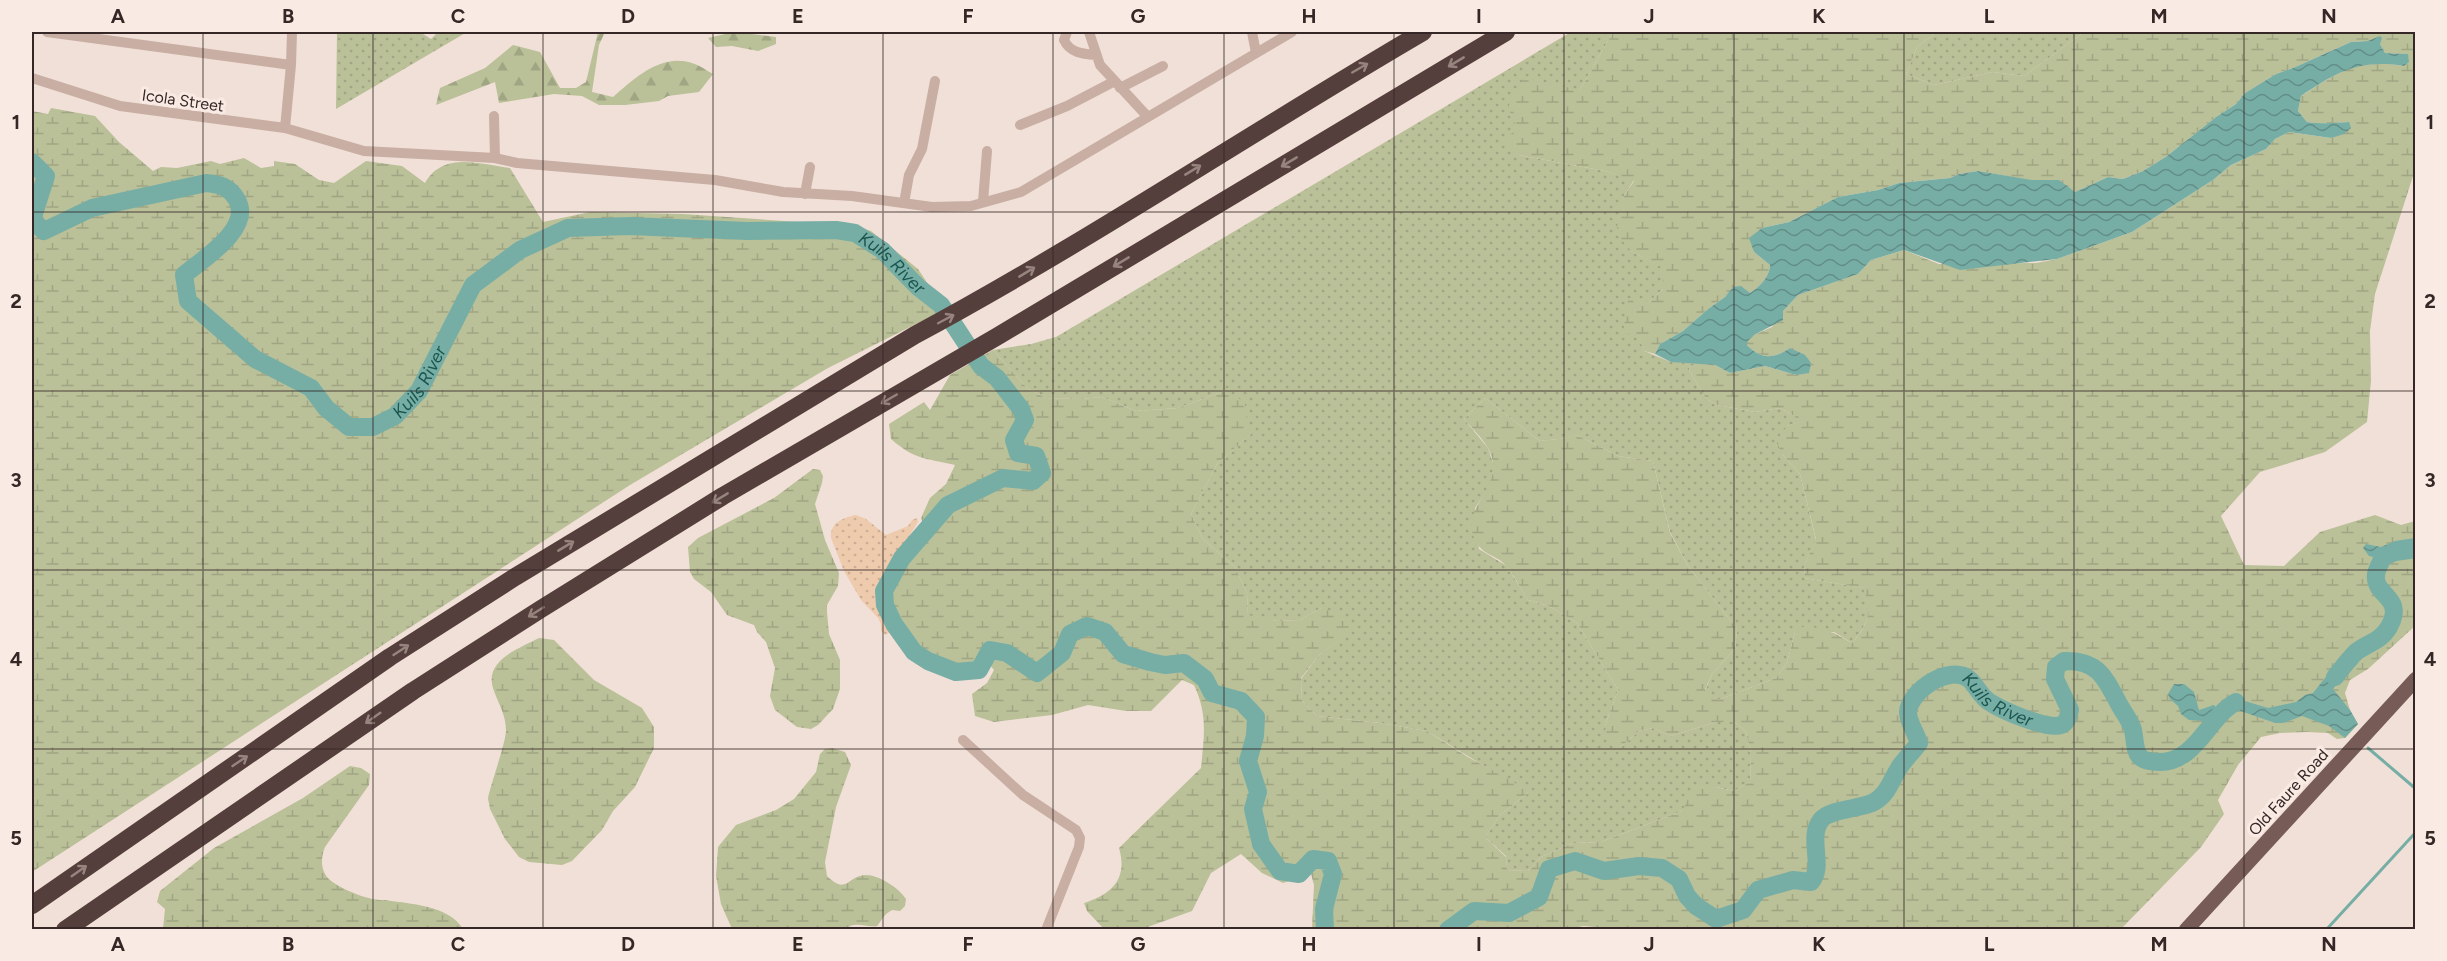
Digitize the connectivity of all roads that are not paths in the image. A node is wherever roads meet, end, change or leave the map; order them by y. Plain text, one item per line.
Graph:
1 (47, 32) edge
2 (292, 32) edge
3 (1067, 32) edge
4 (1089, 32) edge
5 (1252, 32) edge
6 (1292, 32) edge
7 (1423, 32) edge
8 (1506, 32) edge
9 (1256, 53) junction
10 (1096, 55) junction
11 (291, 65) junction
12 (1163, 66) dead end
13 (32, 78) edge
14 (935, 81) dead end
15 (1116, 85) junction
16 (494, 116) dead end
17 (1147, 116) junction
18 (1020, 126) dead end
19 (285, 128) junction
20 (987, 151) dead end
21 (495, 158) junction
22 (810, 167) dead end
23 (805, 194) junction
24 (983, 202) junction
25 (904, 203) junction
26 (2415, 679) edge
27 (963, 740) dead end
28 (32, 905) edge
29 (65, 930) edge
30 (1046, 930) edge
31 (2187, 930) edge

1 - 11 street
2 - 11 street
3 - 10 street
4 - 10 street
5 - 9 street
6 - 9 street, Icola Street
28 -> 7 highway
8 -> 29 highway
9 - 17 street, Icola Street
10 - 15 street
11 - 19 street
12 - 15 street
13 - 19 street, Icola Street
14 - 25 street
15 - 17 street
15 - 18 street
16 - 21 street
17 - 24 street, Icola Street
19 - 21 street, Icola Street
20 - 24 street
21 - 23 street, Icola Street
22 - 23 street
23 - 25 street, Icola Street
24 - 25 street, Icola Street
26 - 31 main road, Old Faure Road
27 - 30 street

